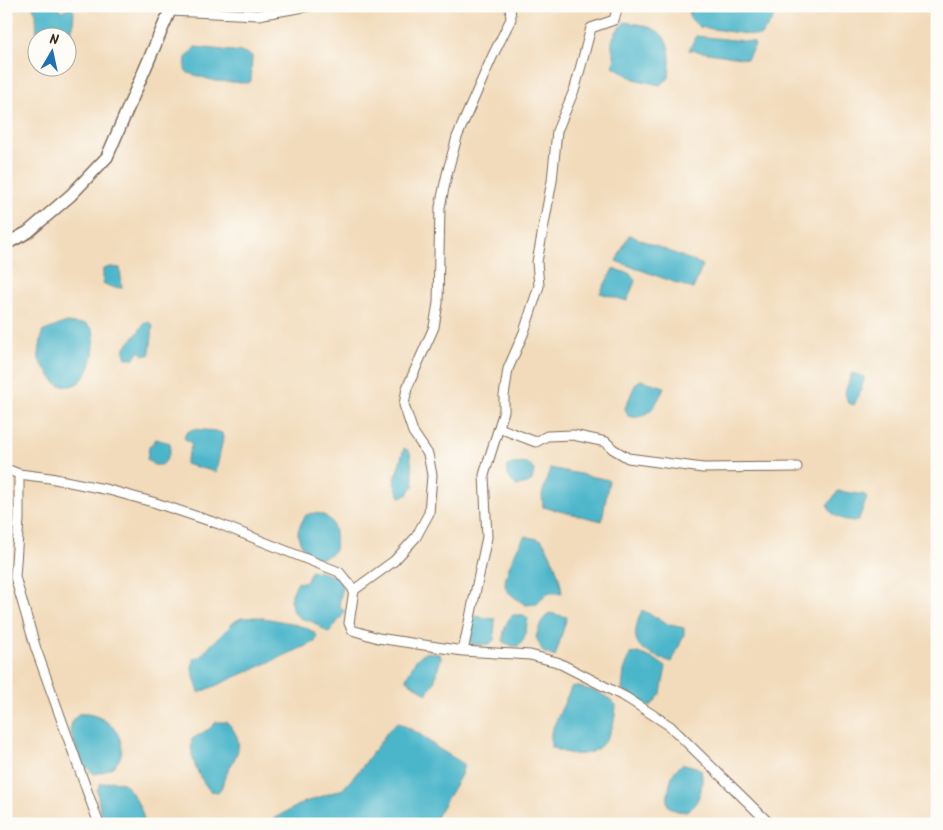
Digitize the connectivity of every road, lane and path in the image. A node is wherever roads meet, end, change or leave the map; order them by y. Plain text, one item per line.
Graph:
1 (310, 6) edge
2 (510, 6) edge
3 (618, 6) edge
4 (171, 8) edge
5 (6, 243) edge
6 (499, 428) junction
7 (797, 467) dead end
8 (6, 469) edge
9 (19, 474) junction
10 (354, 590) junction
11 (463, 651) junction
12 (99, 824) edge
13 (770, 824) edge

1 - 4 street
2 - 10 street
3 - 6 street
4 - 5 street
6 - 7 street
6 - 11 street
8 - 9 street
9 - 10 street
9 - 12 street
10 - 11 street
11 - 13 street

